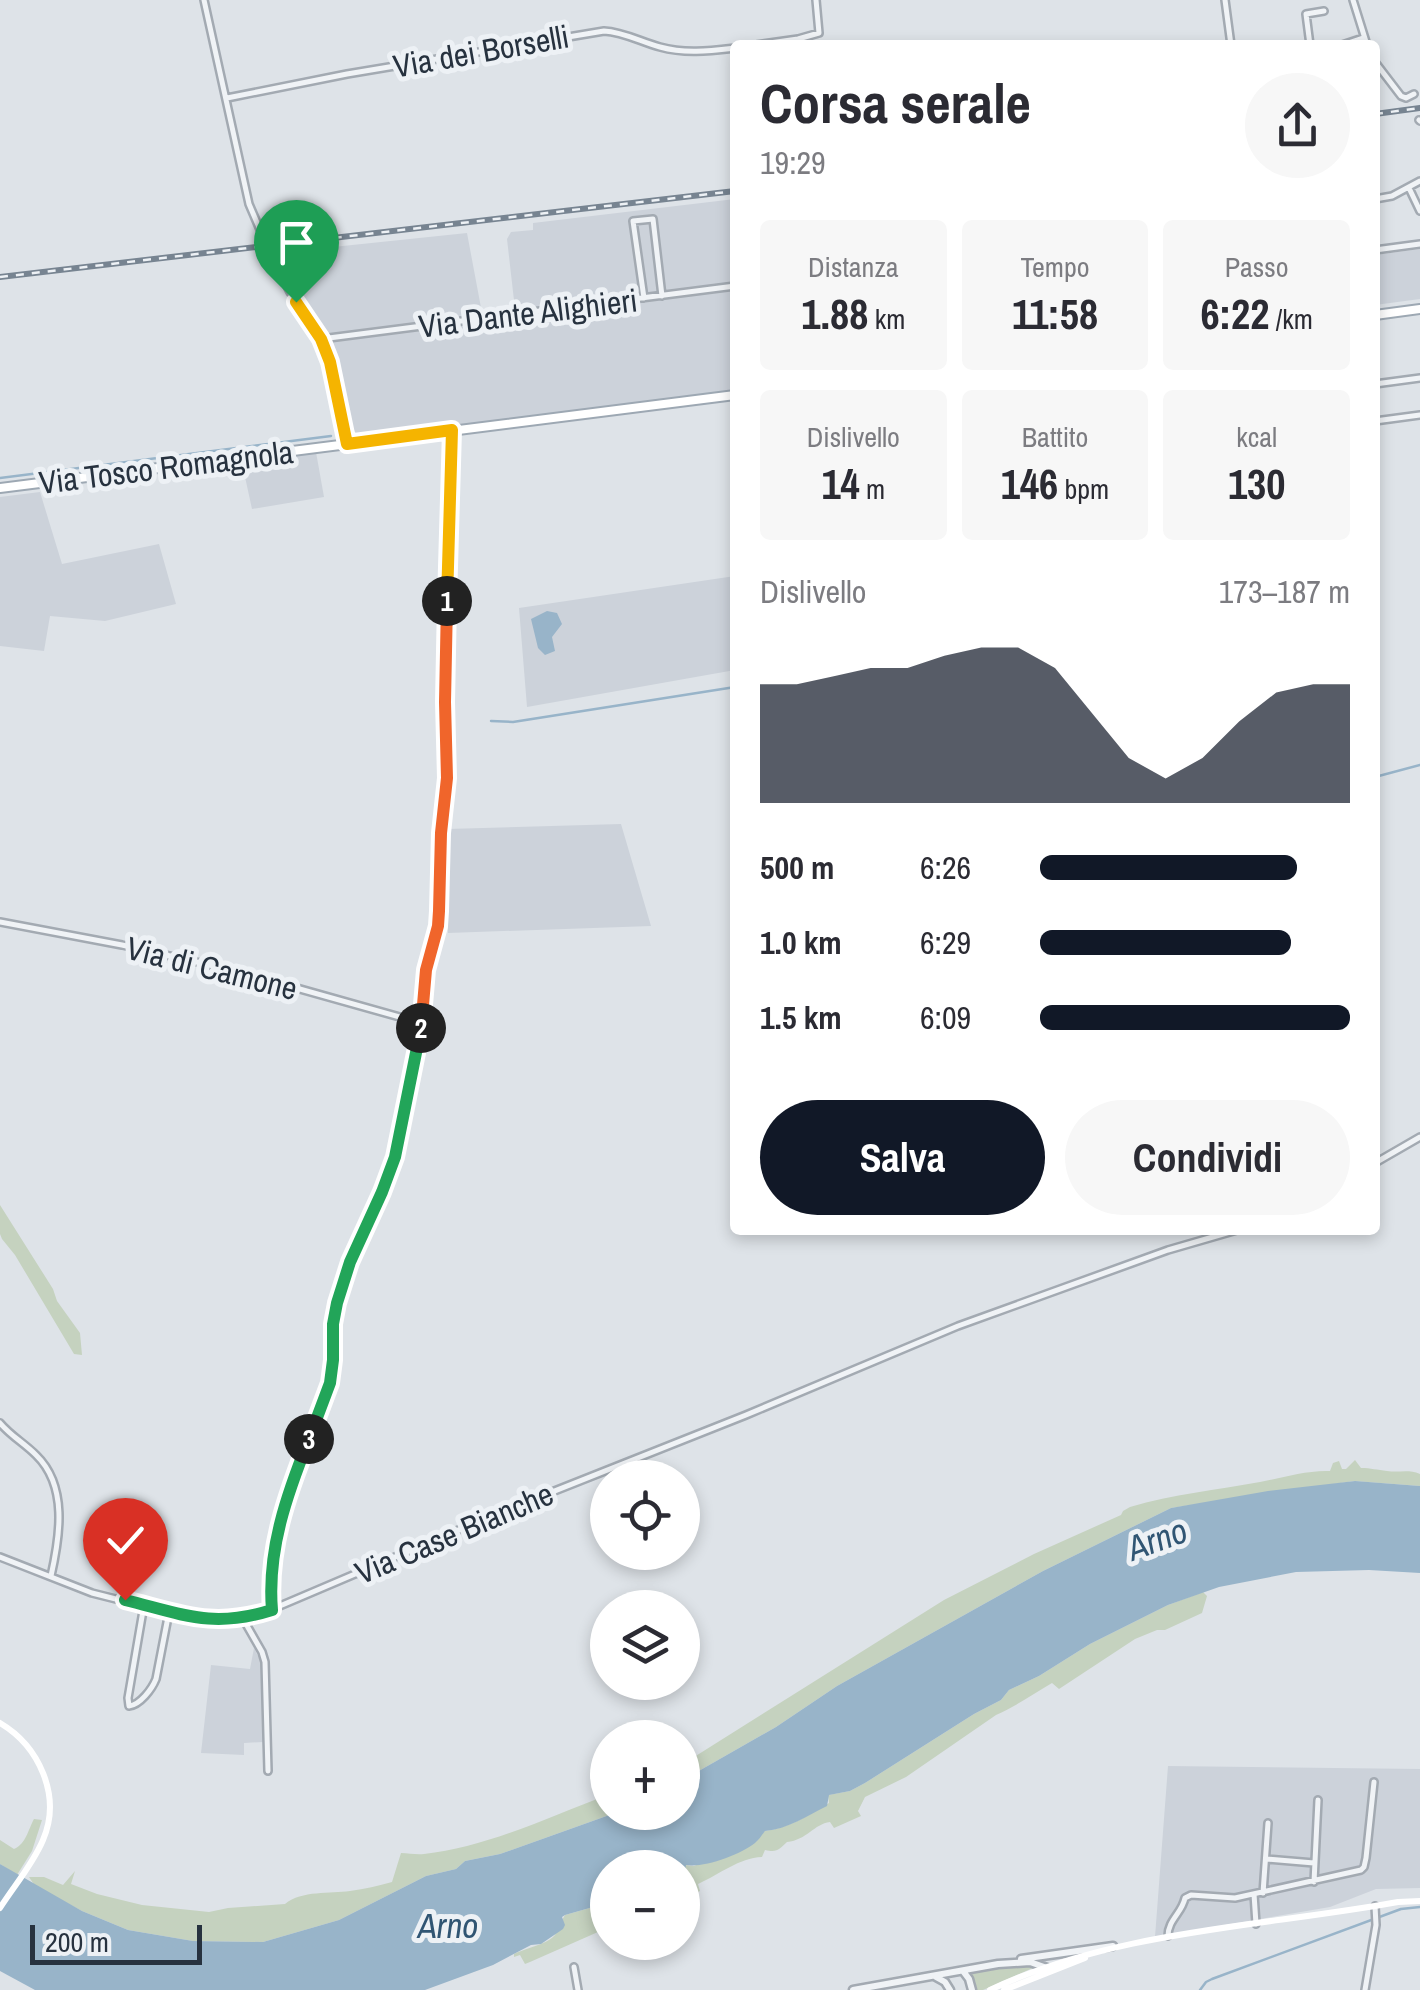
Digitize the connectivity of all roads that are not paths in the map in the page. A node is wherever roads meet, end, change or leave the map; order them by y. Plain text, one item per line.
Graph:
1 (204, 0) edge
2 (816, 0) edge
3 (1225, 0) edge
4 (1354, 0) edge
5 (1324, 11) dead end
6 (788, 40) edge
7 (1231, 40) edge
8 (1309, 40) edge
9 (1364, 40) edge
10 (730, 49) edge
11 (1380, 69) edge
12 (1414, 94) dead end
13 (227, 98) junction
14 (1420, 181) edge
15 (1409, 188) junction
16 (1380, 199) edge
17 (1420, 211) edge
18 (264, 239) dead end
19 (1420, 244) edge
20 (1380, 249) edge
21 (268, 250) dead end
22 (730, 287) edge
23 (662, 296) junction
24 (644, 298) junction
25 (1420, 310) edge
26 (1380, 314) edge
27 (321, 339) junction
28 (1420, 378) edge
29 (1380, 383) edge
30 (730, 396) edge
31 (1420, 415) edge
32 (1380, 419) edge
33 (452, 430) junction
34 (347, 444) junction
35 (0, 488) edge
36 (0, 922) edge
37 (421, 1023) junction
38 (1420, 1138) edge
39 (1380, 1160) edge
40 (1220, 1235) edge
41 (0, 1423) edge
42 (0, 1557) edge
43 (51, 1576) junction
44 (144, 1604) junction
45 (272, 1610) junction
46 (169, 1612) junction
47 (242, 1617) junction
48 (0, 1723) edge
49 (268, 1771) dead end
50 (1374, 1782) dead end
51 (1318, 1800) dead end
52 (1268, 1823) dead end
53 (1266, 1859) junction
54 (1314, 1864) junction
55 (1314, 1882) junction
56 (1263, 1893) junction
57 (1254, 1894) junction
58 (1420, 1901) edge
59 (1375, 1906) junction
60 (0, 1908) edge
61 (1256, 1924) junction
62 (1168, 1936) junction
63 (1124, 1946) junction
64 (998, 1964) junction
65 (1063, 1966) junction
66 (574, 1967) dead end
67 (1042, 1967) junction
68 (962, 1971) junction
69 (934, 1976) junction
70 (578, 1990) edge
71 (853, 1990) edge
72 (950, 1990) edge
73 (972, 1990) edge
74 (990, 1990) edge
75 (1004, 1990) edge
76 (1364, 1990) edge

1 - 13 street
2 - 6 street
3 - 7 street
4 - 9 street
5 - 8 street
10 - 13 street, Via dei Borselli
11 - 12 street
13 - 18 street
14 - 15 street
15 - 16 street
15 - 17 street
19 - 20 street
21 - 27 street
22 - 23 street, Via Dante Alighieri
23 - 24 street, Via Dante Alighieri
23 - 24 street
24 - 27 street, Via Dante Alighieri
25 - 26 main road
27 - 34 street
28 - 29 street
30 - 33 main road, Via Tosco Romagnola
31 - 32 street
33 - 34 main road, Via Tosco Romagnola
33 - 37 street
34 - 35 main road, Via Tosco Romagnola
36 - 37 street, Via di Camone
37 - 45 street
38 - 39 street
40 - 45 street, Via Case Bianche
41 - 43 street
42 - 43 street, Via Case Bianche
43 - 44 street, Via Case Bianche
44 - 46 street, Via Case Bianche
44 - 46 street
45 - 47 street, Via Case Bianche
46 - 47 street, Via Case Bianche
47 - 49 street
48 - 60 main road
50 - 55 street
51 - 54 street
52 - 53 street
53 - 54 street
53 - 56 street
54 - 55 street
55 - 56 street
56 - 57 street
57 - 61 street
57 - 62 street
58 - 59 main road
59 - 61 main road
59 - 76 street
61 - 62 main road
62 - 63 main road
63 - 64 street
63 - 65 main road
63 - 67 main road
64 - 67 street
64 - 68 street
65 - 67 street
65 - 75 main road
66 - 70 street
67 - 74 main road
68 - 69 street
68 - 73 street
69 - 71 street
69 - 72 street

